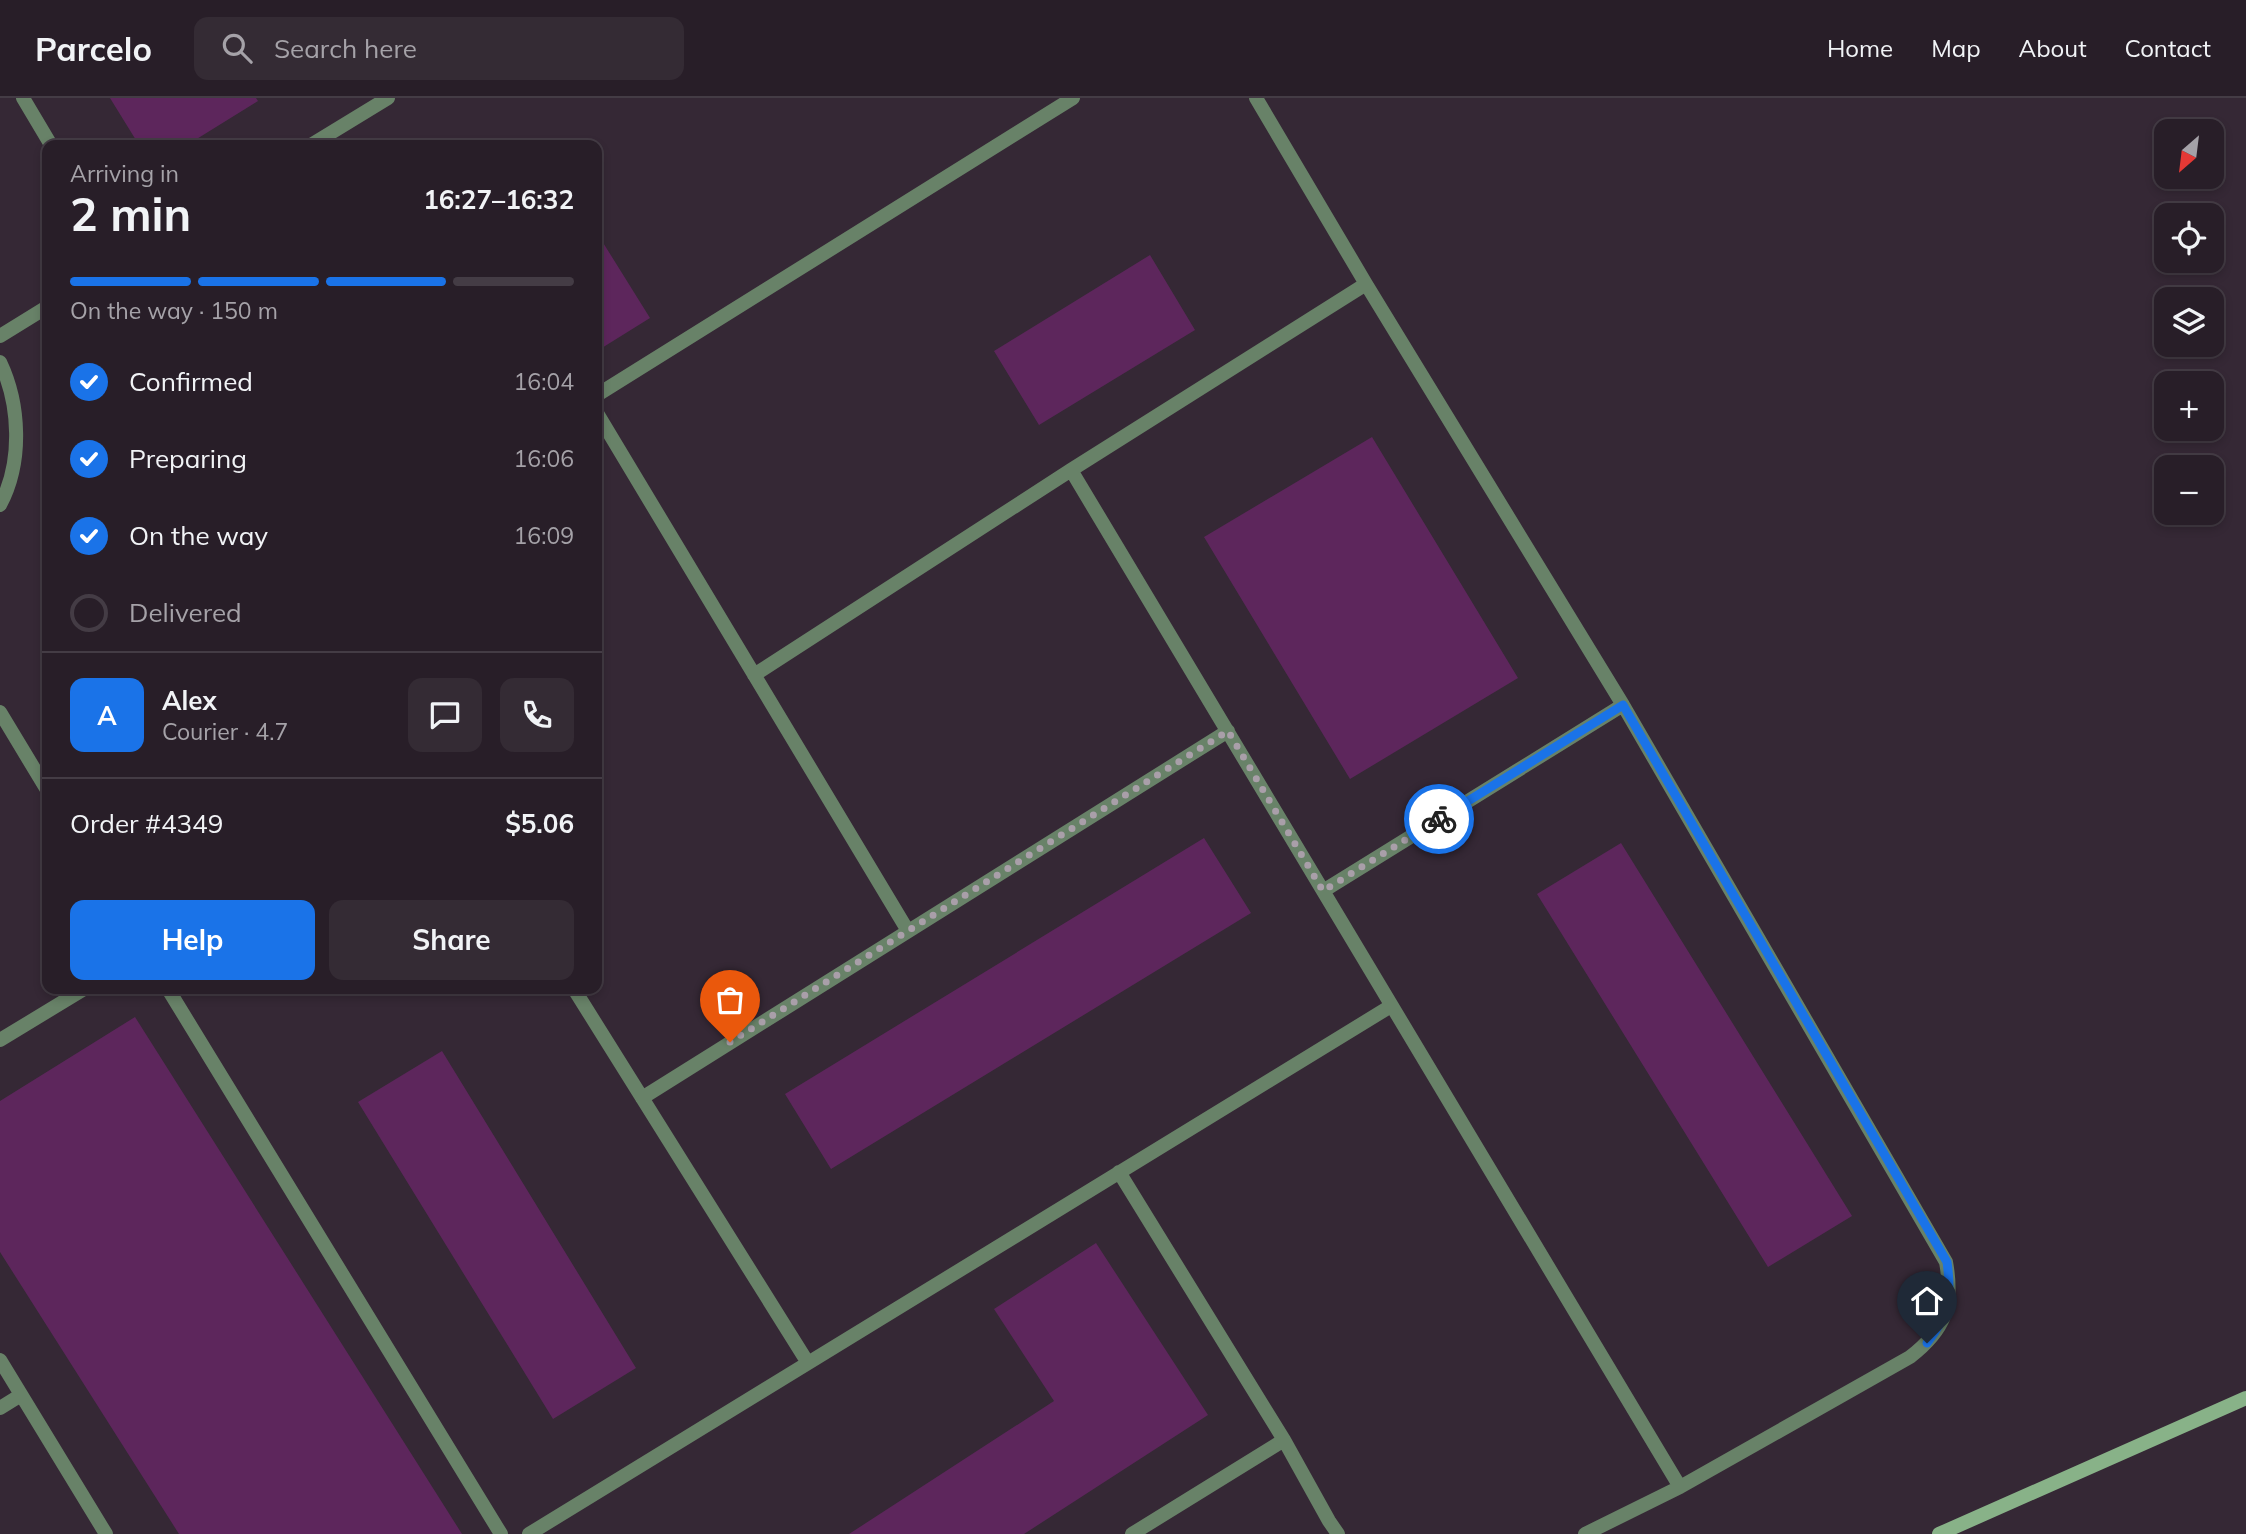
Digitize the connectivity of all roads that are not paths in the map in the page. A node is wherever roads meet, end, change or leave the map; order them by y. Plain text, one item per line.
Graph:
1 (23, 98) edge
2 (388, 98) edge
3 (1073, 98) edge
4 (1256, 98) edge
5 (48, 140) edge
6 (319, 140) edge
7 (1366, 284) junction
8 (42, 310) edge
9 (0, 336) edge
10 (0, 362) edge
11 (602, 392) edge
12 (602, 422) edge
13 (1071, 470) junction
14 (0, 505) edge
15 (754, 675) junction
16 (1623, 705) junction
17 (0, 712) edge
18 (1228, 731) junction
19 (42, 782) edge
20 (1323, 891) junction
21 (908, 930) junction
22 (76, 994) edge
23 (171, 994) edge
24 (577, 994) edge
25 (1391, 1006) junction
26 (0, 1040) edge
27 (642, 1098) junction
28 (1119, 1172) junction
29 (0, 1360) edge
30 (808, 1363) junction
31 (21, 1395) junction
32 (2246, 1398) edge
33 (0, 1408) edge
34 (1284, 1440) junction
35 (1679, 1487) junction
36 (106, 1534) edge
37 (501, 1534) edge
38 (529, 1534) edge
39 (1132, 1534) edge
40 (1338, 1534) edge
41 (1585, 1534) edge
42 (1938, 1534) edge

1 - 5 street
2 - 6 street
3 - 11 street
4 - 7 street
7 - 13 street
7 - 16 street
8 - 9 street
10 - 14 street
12 - 15 street
13 - 15 street
13 - 18 street
15 - 21 street
16 - 20 street
16 - 35 street
17 - 19 street
18 - 20 street
18 - 21 street
20 - 25 street
21 - 27 street
22 - 26 street
23 - 37 street
24 - 27 street
25 - 28 street
25 - 35 street
27 - 30 street
28 - 30 street
28 - 34 street
29 - 31 street
30 - 38 street
31 - 33 street
31 - 36 street
32 - 42 main road
34 - 39 street
34 - 40 street
35 - 41 street

